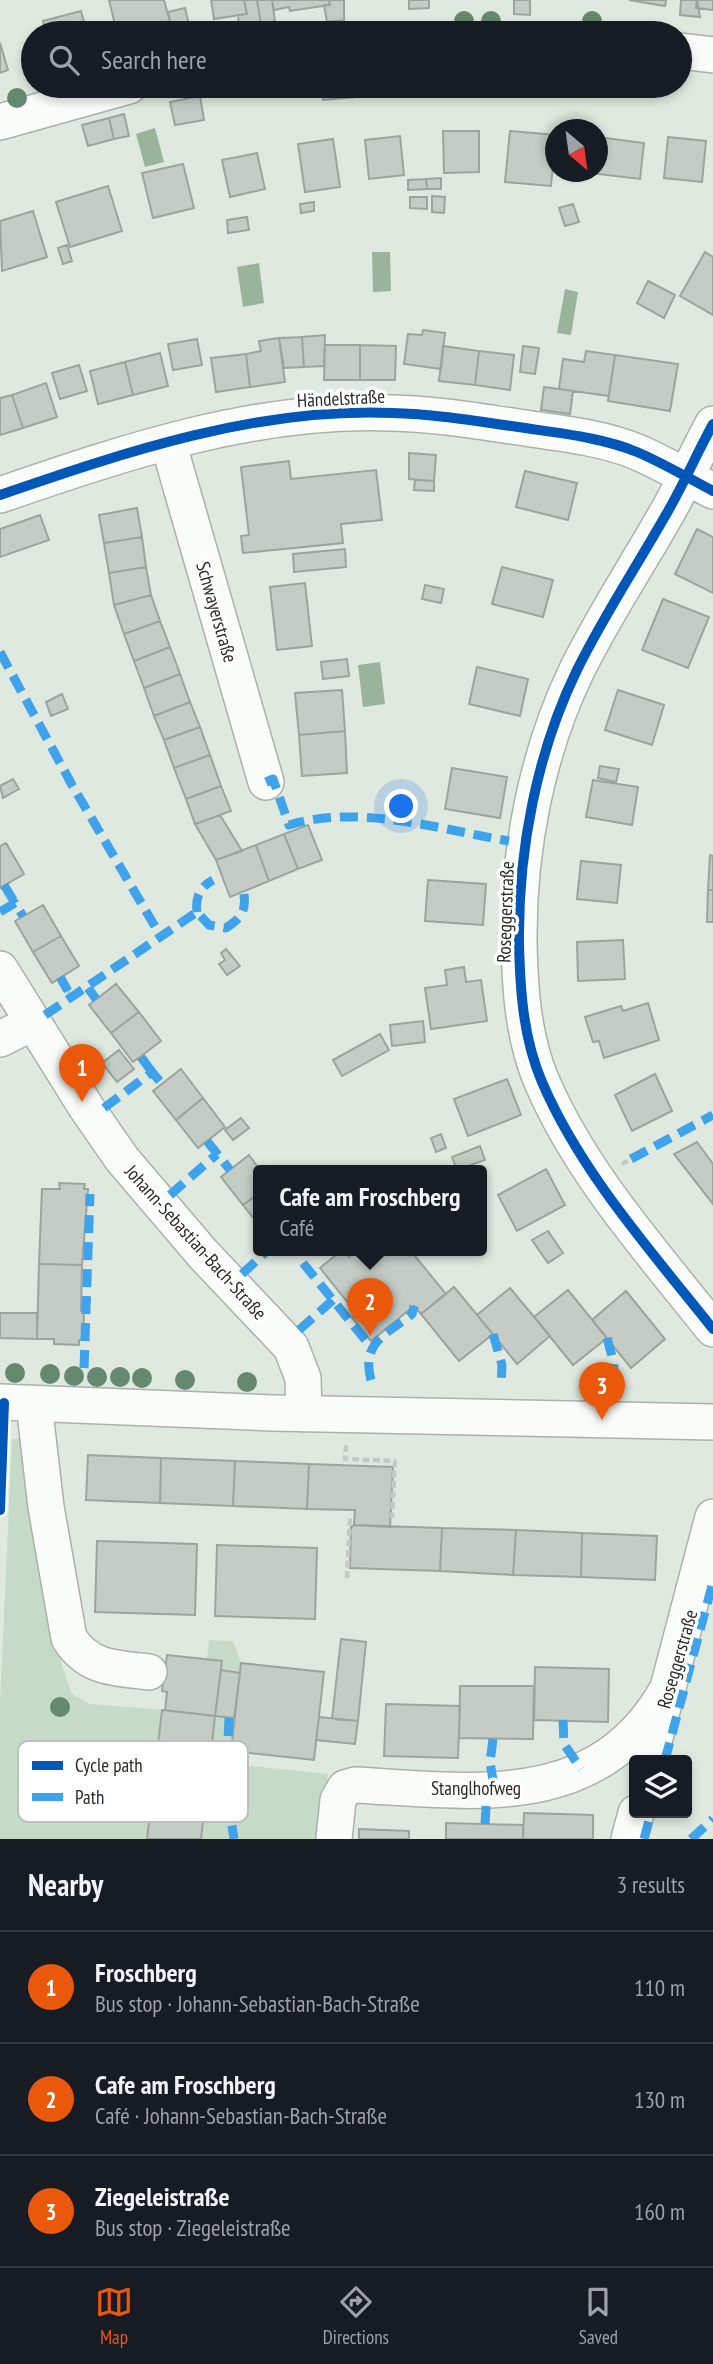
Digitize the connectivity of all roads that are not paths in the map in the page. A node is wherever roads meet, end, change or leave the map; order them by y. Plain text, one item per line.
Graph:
1 (692, 52) edge
2 (713, 55) edge
3 (86, 98) edge
4 (0, 122) edge
5 (713, 424) edge
6 (167, 442) junction
7 (699, 483) edge
8 (0, 495) edge
9 (266, 782) dead end
10 (0, 970) edge
11 (32, 1023) junction
12 (0, 1039) edge
13 (713, 1329) edge
14 (13, 1403) edge
15 (304, 1414) junction
16 (713, 1422) edge
17 (713, 1517) edge
18 (149, 1672) dead end
19 (667, 1690) junction
20 (650, 1755) edge
21 (635, 1818) edge
22 (334, 1839) edge
23 (629, 1839) edge

1 - 2 street
3 - 4 street
5 - 7 street, Roseggerstraße
6 - 7 street, Händelstraße
6 - 8 street, Händelstraße
6 - 9 street, Schwayerstraße
7 - 13 street, Roseggerstraße
10 - 11 street, Johann-Sebastian-Bach-Straße
11 - 12 street
11 - 15 street, Johann-Sebastian-Bach-Straße
14 - 15 street
14 - 18 street
15 - 16 street
17 - 19 street, Roseggerstraße
19 - 20 street, Roseggerstraße
19 - 22 street, Stanglhofweg
21 - 23 street

